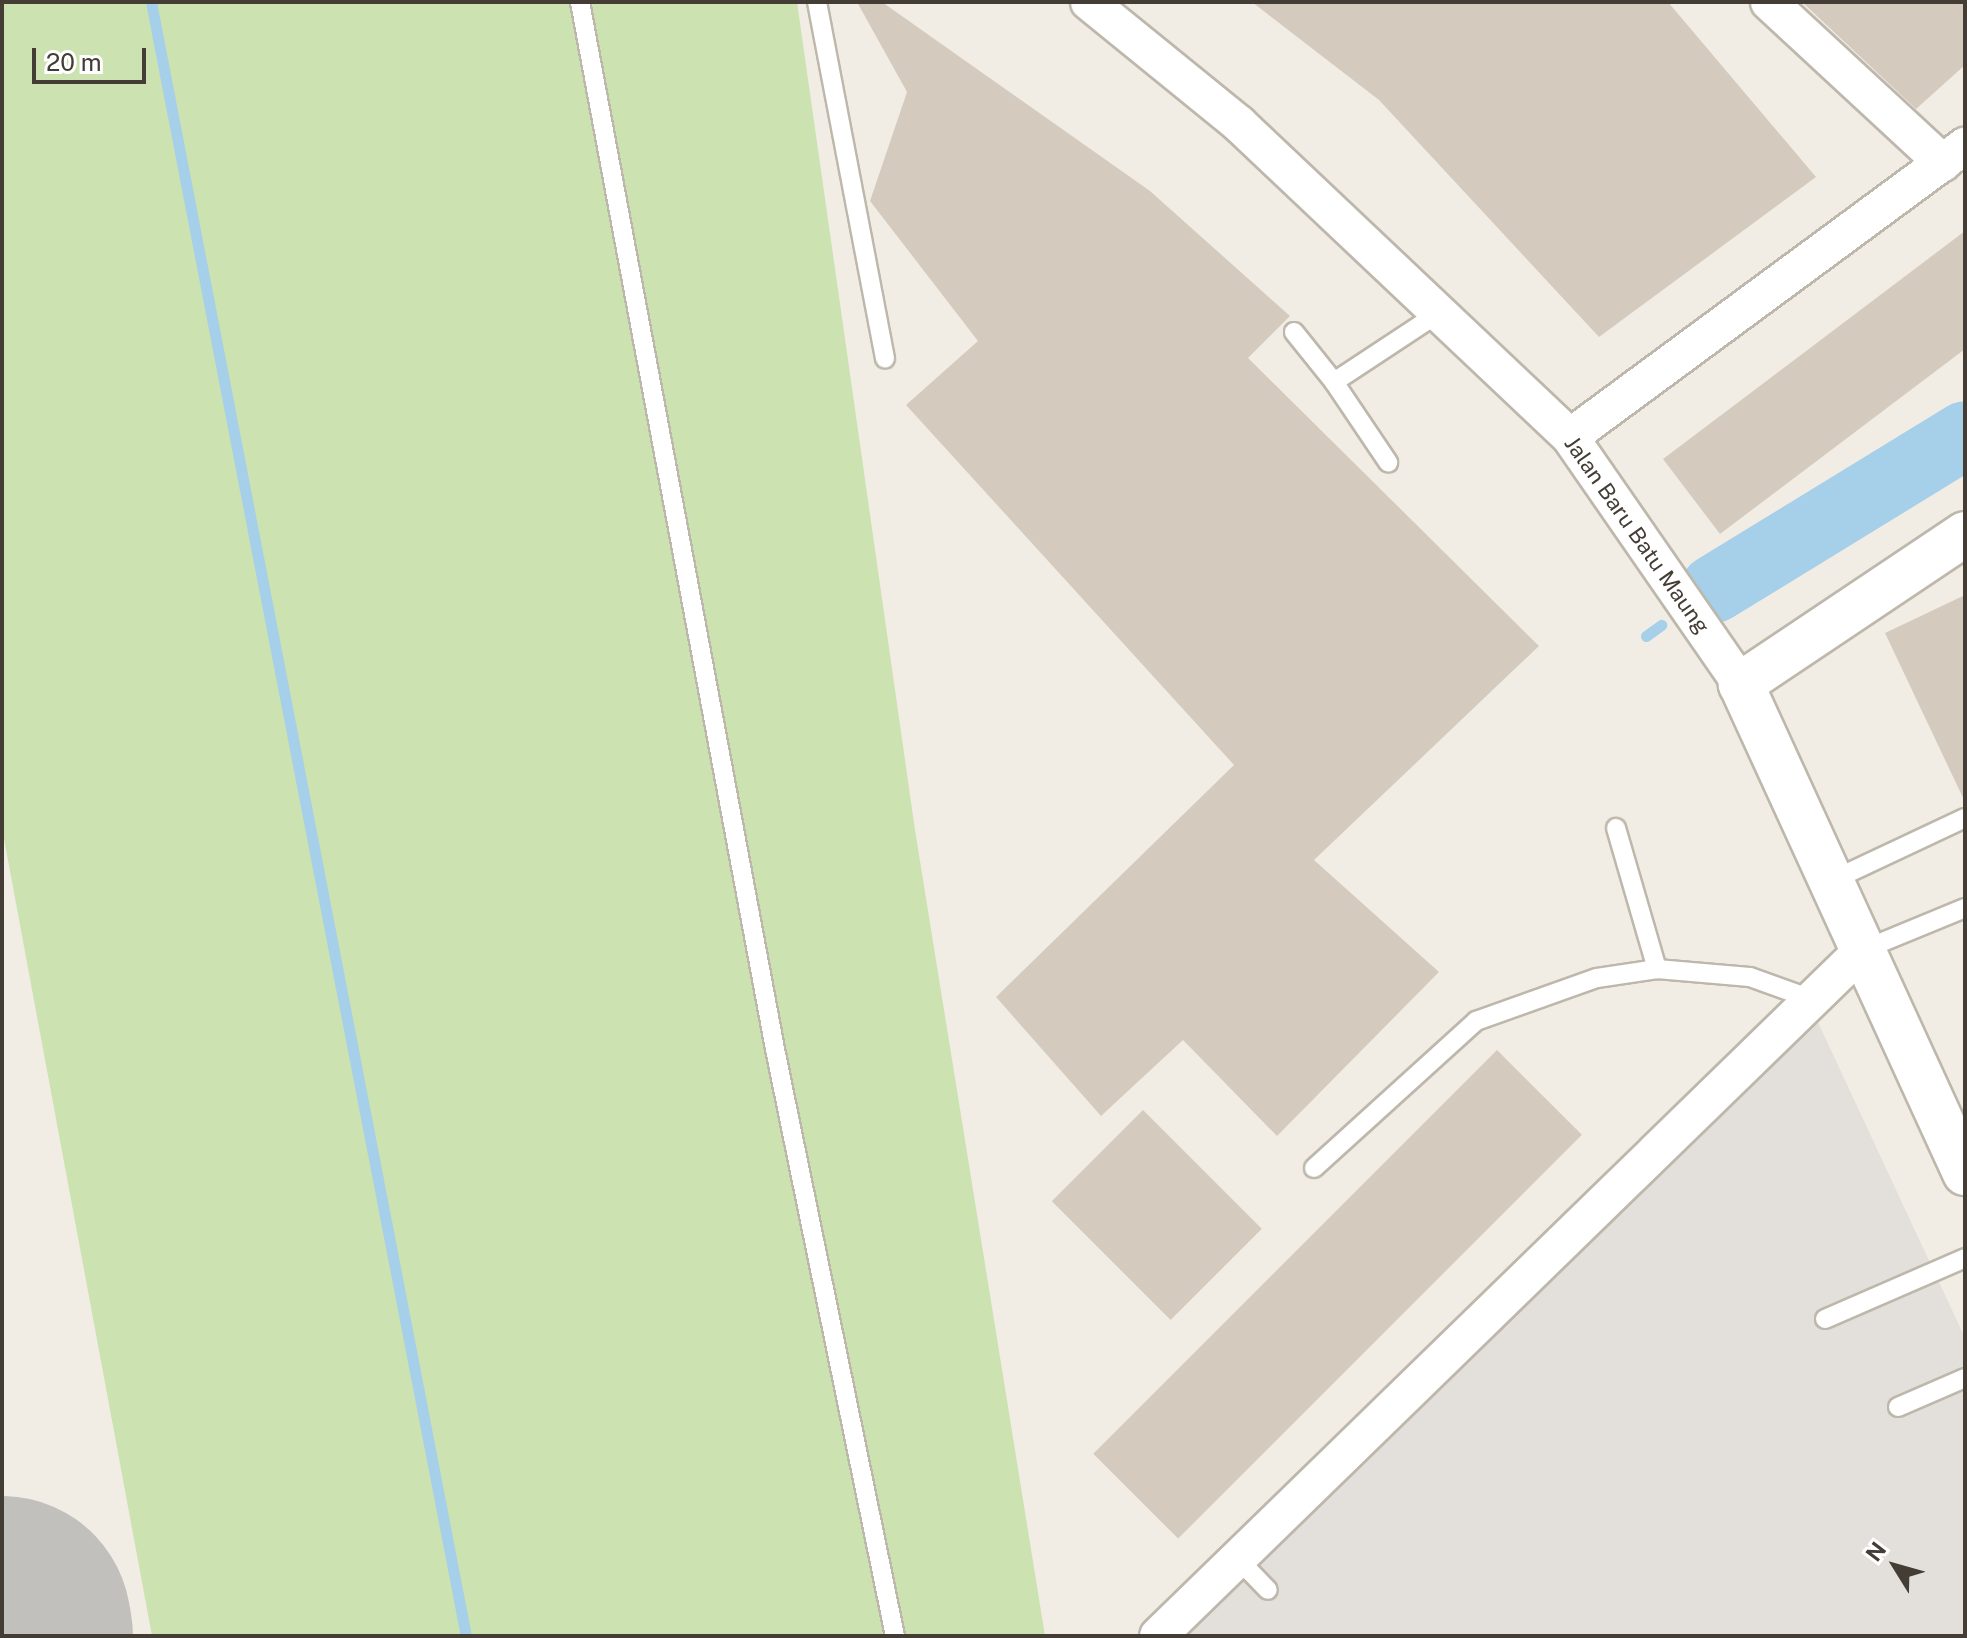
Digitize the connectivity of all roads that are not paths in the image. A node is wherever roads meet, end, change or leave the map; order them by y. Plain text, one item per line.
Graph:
1 (580, 2) edge
2 (817, 2) edge
3 (1089, 2) edge
4 (1769, 2) edge
5 (1954, 155) edge
6 (1437, 314) junction
7 (1294, 332) dead end
8 (885, 359) dead end
9 (1334, 382) junction
10 (1570, 437) junction
11 (1388, 462) dead end
12 (1965, 534) edge
13 (1741, 684) junction
14 (1965, 818) edge
15 (1616, 828) dead end
16 (1831, 881) junction
17 (1965, 908) edge
18 (1863, 950) junction
19 (1657, 969) junction
20 (1811, 999) junction
21 (1955, 1124) edge
22 (1314, 1168) dead end
23 (1965, 1173) edge
24 (1965, 1258) edge
25 (1825, 1319) dead end
26 (1965, 1378) edge
27 (1898, 1407) dead end
28 (1235, 1556) junction
29 (1268, 1590) dead end
30 (895, 1636) edge
31 (1158, 1636) edge

1 - 30 lane
2 - 8 lane
3 - 6 street, Jalan Baru Batu Maung
4 - 5 street
5 - 10 street
6 - 9 lane
6 - 10 street, Jalan Baru Batu Maung
7 - 9 lane
9 - 11 lane
10 - 13 street, Jalan Baru Batu Maung
12 - 13 street
13 - 16 street, Jalan Baru Batu Maung
14 - 16 lane
15 - 19 lane
16 - 18 street, Jalan Baru Batu Maung
17 - 18 lane
18 - 20 street
18 - 21 street, Jalan Baru Batu Maung
19 - 20 lane
19 - 22 lane
20 - 28 street
21 - 23 street, Jalan Baru Batu Maung
24 - 25 lane
26 - 27 lane
28 - 29 lane
28 - 31 street

